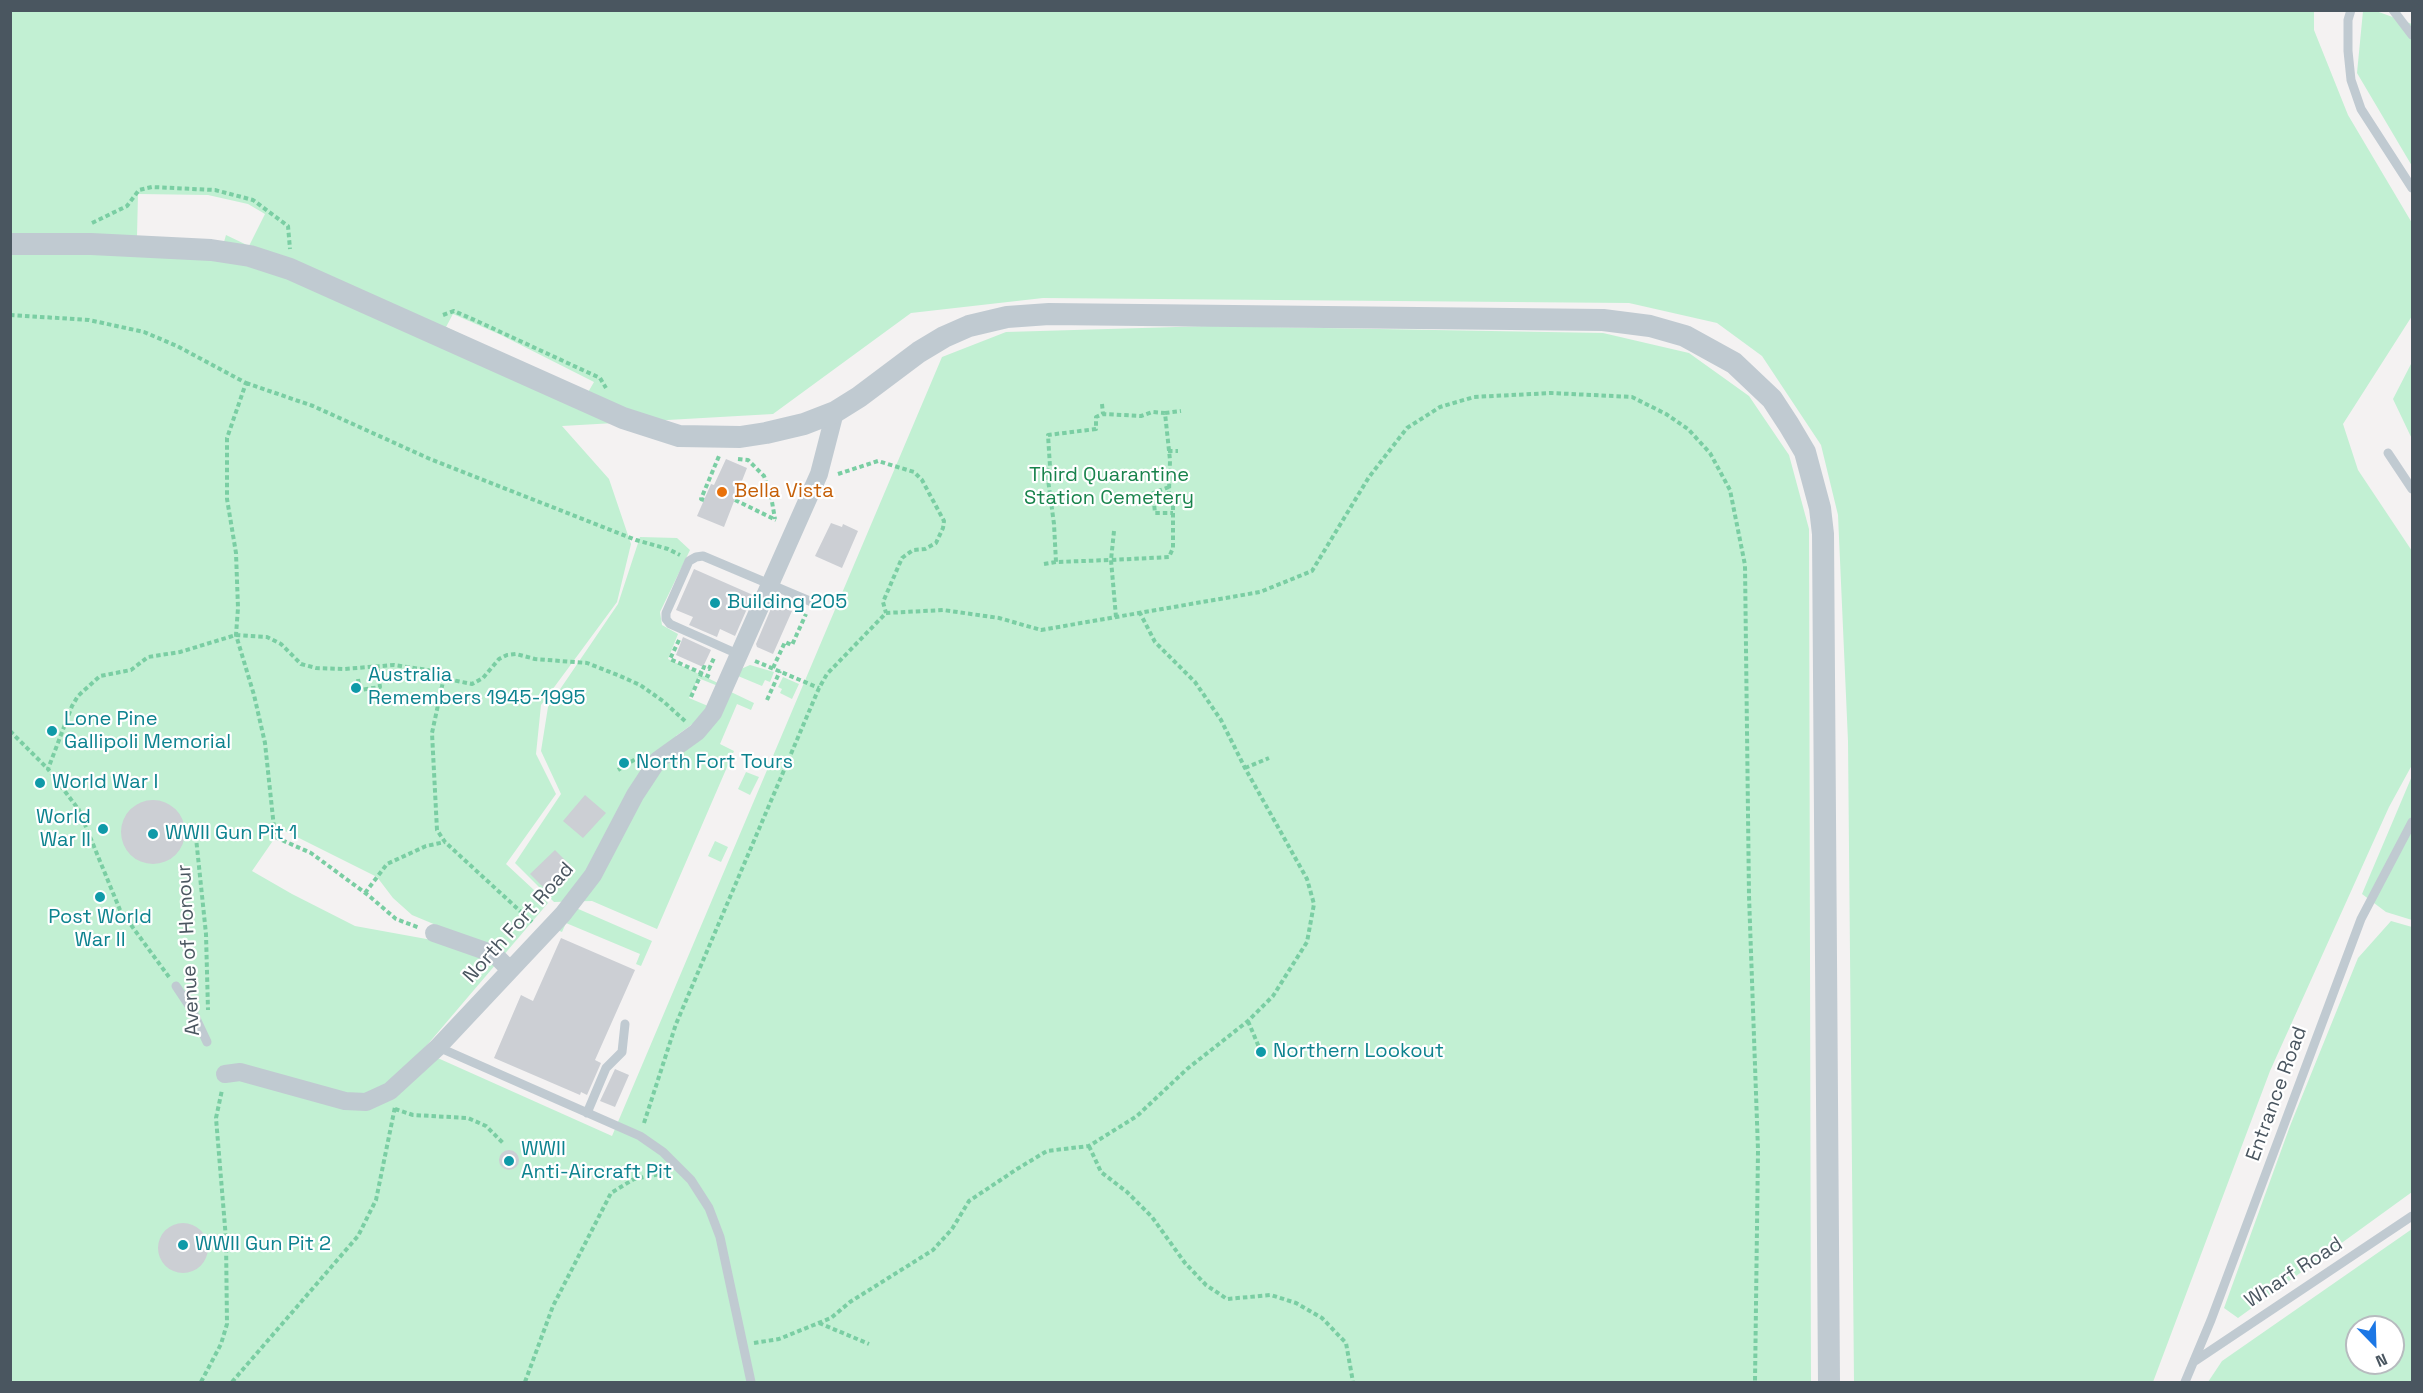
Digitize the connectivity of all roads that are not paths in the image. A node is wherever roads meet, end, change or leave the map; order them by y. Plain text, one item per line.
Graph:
1 (2351, 10) edge
2 (2393, 10) edge
3 (2412, 35) edge
4 (2412, 188) edge
5 (13, 242) edge
6 (835, 412) junction
7 (2388, 453) dead end
8 (2412, 489) edge
9 (771, 585) junction
10 (815, 604) road end
11 (740, 655) junction
12 (2412, 822) edge
13 (434, 933) road end
14 (510, 970) junction
15 (176, 986) road end
16 (626, 1024) dead end
17 (207, 1042) road end
18 (438, 1047) junction
19 (225, 1074) road end
20 (587, 1113) junction
21 (2412, 1216) edge
22 (2195, 1360) junction
23 (751, 1383) edge
24 (1829, 1383) edge
25 (2185, 1383) edge

1 - 4 lane
2 - 3 lane
5 - 6 street
6 - 9 street, North Fort Road
6 - 24 street
7 - 8 lane
9 - 10 lane
9 - 11 street, North Fort Road
9 - 11 lane
11 - 14 street, North Fort Road
12 - 22 lane, Entrance Road
13 - 14 street
14 - 18 street, North Fort Road
15 - 17 lane
16 - 20 lane
18 - 19 street, North Fort Road
18 - 20 lane
20 - 23 lane
21 - 22 lane, Wharf Road
22 - 25 lane, Entrance Road

